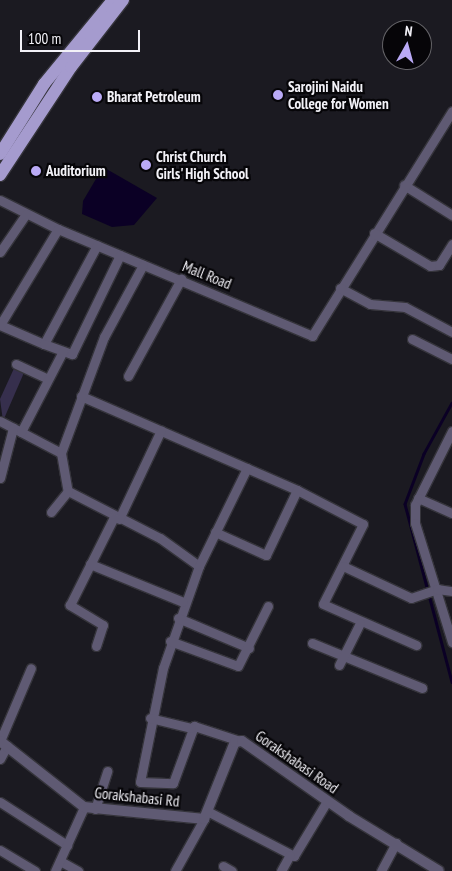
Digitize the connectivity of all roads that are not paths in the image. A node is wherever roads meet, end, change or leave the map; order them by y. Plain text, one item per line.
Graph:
1 (116, 3) edge
2 (452, 111) edge
3 (4, 139) edge
4 (0, 154) edge
5 (0, 166) edge
6 (0, 176) edge
7 (404, 185) junction
8 (0, 200) edge
9 (26, 214) junction
10 (452, 215) edge
11 (58, 229) junction
12 (374, 233) junction
13 (452, 244) edge
14 (97, 245) junction
15 (0, 252) edge
16 (120, 255) junction
17 (143, 265) junction
18 (181, 279) junction
19 (340, 288) junction
20 (0, 325) edge
21 (452, 332) edge
22 (412, 338) dead end
23 (44, 344) junction
24 (63, 350) junction
25 (452, 359) edge
26 (16, 364) dead end
27 (128, 376) dead end
28 (48, 379) junction
29 (82, 396) junction
30 (0, 421) edge
31 (17, 430) junction
32 (161, 430) junction
33 (451, 434) edge
34 (61, 453) junction
35 (247, 468) junction
36 (0, 478) edge
37 (297, 490) junction
38 (68, 491) junction
39 (418, 498) junction
40 (51, 512) dead end
41 (452, 514) edge
42 (117, 518) junction
43 (215, 532) junction
44 (90, 564) junction
45 (199, 566) junction
46 (343, 566) junction
47 (434, 590) junction
48 (452, 591) edge
49 (184, 602) junction
50 (268, 606) dead end
51 (178, 618) junction
52 (449, 620) edge
53 (360, 623) junction
54 (170, 641) junction
55 (452, 642) edge
56 (312, 643) dead end
57 (416, 645) dead end
58 (96, 646) dead end
59 (249, 648) junction
60 (343, 656) junction
61 (338, 665) dead end
62 (31, 668) dead end
63 (422, 688) dead end
64 (150, 718) junction
65 (191, 728) junction
66 (237, 740) junction
67 (2, 743) edge
68 (0, 759) edge
69 (107, 771) dead end
70 (327, 801) junction
71 (0, 802) edge
72 (84, 807) junction
73 (95, 809) junction
74 (205, 815) junction
75 (396, 843) junction
76 (67, 846) junction
77 (0, 850) edge
78 (292, 855) junction
79 (60, 861) junction
80 (224, 866) dead end
81 (35, 871) edge
82 (55, 871) edge
83 (78, 871) edge
84 (175, 871) edge
85 (232, 871) edge
86 (281, 871) edge
87 (381, 871) edge
88 (439, 871) edge

1 - 3 main road
1 - 5 main road
1 - 6 main road
2 - 7 street, Mall Road
3 - 4 main road
7 - 10 street
7 - 12 street, Mall Road
8 - 9 street, Mall Road
9 - 11 street, Mall Road
9 - 15 street
11 - 14 street, Mall Road
11 - 20 street
12 - 13 street
12 - 19 street, Mall Road
14 - 16 street, Mall Road
14 - 23 street
16 - 17 street, Mall Road
16 - 24 street
17 - 18 street, Mall Road
17 - 29 street
18 - 19 street, Mall Road
18 - 27 street
19 - 21 street
20 - 23 street
22 - 25 street
23 - 24 street
24 - 28 street
26 - 28 street
28 - 31 street
29 - 32 street
29 - 34 street
30 - 31 street
31 - 34 street
31 - 36 street
32 - 35 street
32 - 42 street
33 - 39 street
34 - 38 street
35 - 37 street
35 - 43 street
37 - 43 street
37 - 46 street
38 - 40 street
38 - 42 street
39 - 41 street
39 - 47 street
42 - 44 street
42 - 45 street
43 - 45 street
44 - 49 street
44 - 58 street
45 - 49 street
46 - 47 street
46 - 53 street
47 - 48 street
47 - 52 street
49 - 51 street
50 - 59 street
51 - 54 street
51 - 59 street
52 - 55 street
53 - 57 street
53 - 60 street
54 - 59 street
54 - 64 street
56 - 60 street
60 - 61 street
60 - 63 street
62 - 67 street
64 - 65 street
64 - 65 street
65 - 66 street
66 - 70 street, Gorakshabasi Road
66 - 74 street, Gorakshabasi Road
67 - 68 street
67 - 72 street, Gorakshabasi Rd
69 - 73 street
70 - 75 street, Gorakshabasi Road
70 - 78 street
71 - 76 street
72 - 73 street, Gorakshabasi Rd
72 - 76 street
73 - 74 street, Gorakshabasi Rd
74 - 78 street, Gorakshabasi Rd
74 - 84 street, Gorakshabasi Road
75 - 87 street
75 - 88 street
76 - 79 street
77 - 81 street
78 - 86 street
79 - 82 street
79 - 83 street
80 - 85 street

